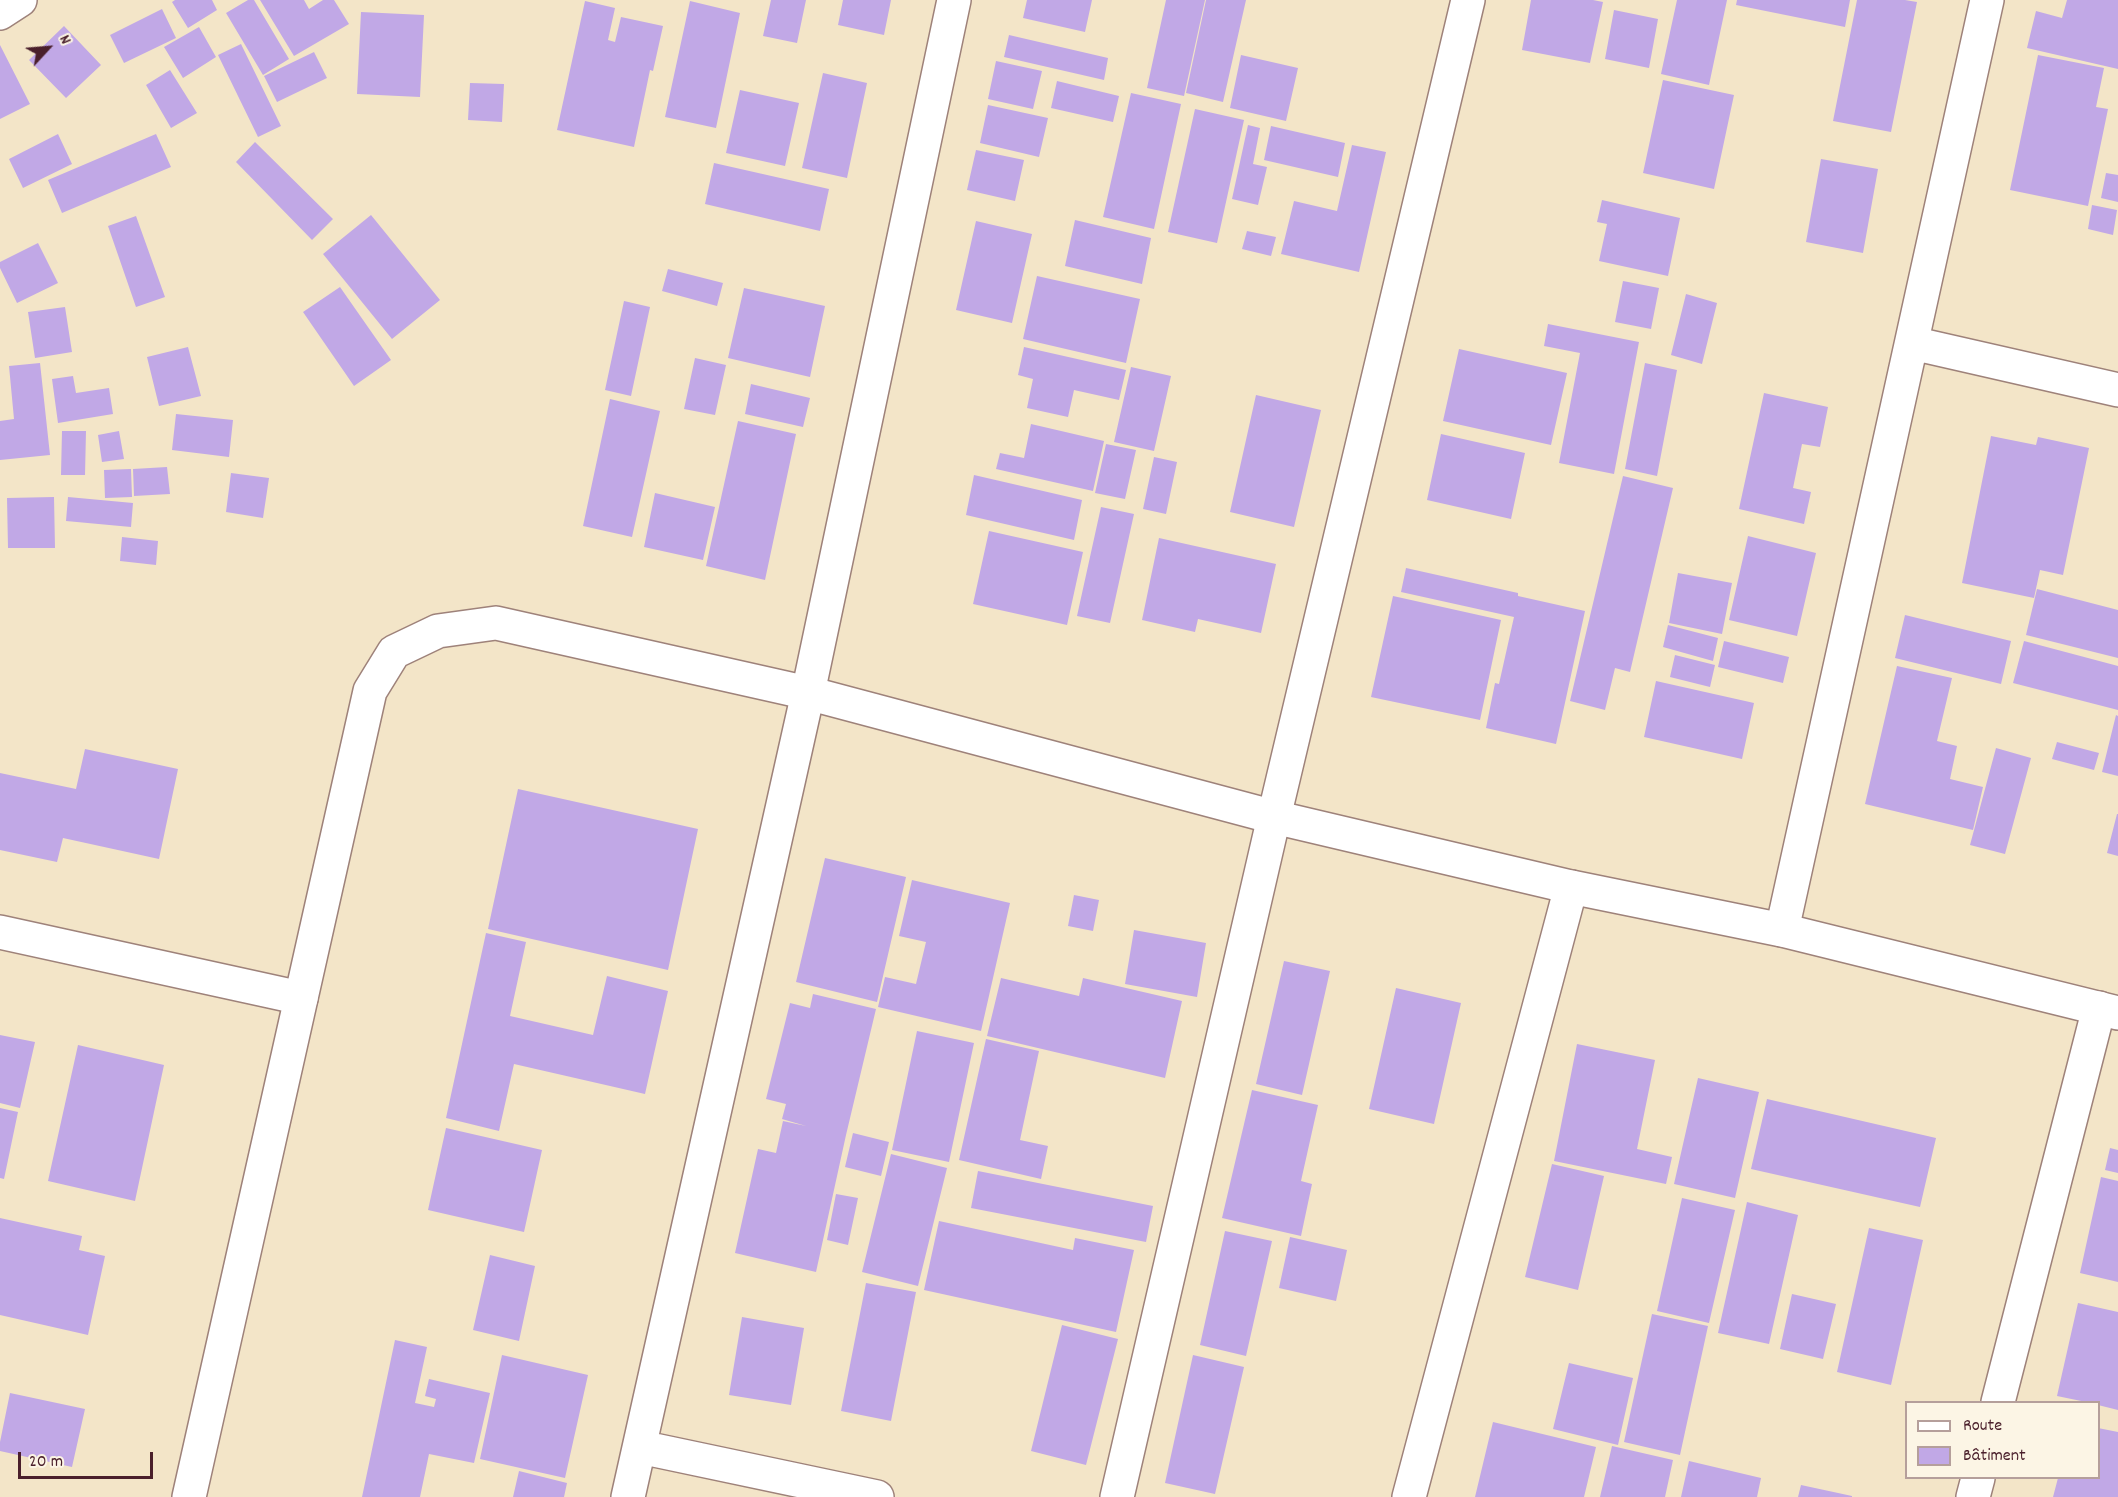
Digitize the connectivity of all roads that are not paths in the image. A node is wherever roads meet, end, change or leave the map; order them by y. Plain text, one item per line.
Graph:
1 (20, 0) edge
2 (954, 0) edge
3 (1468, 0) edge
4 (1987, 0) edge
5 (0, 13) edge
6 (1912, 343) junction
7 (2118, 390) edge
8 (808, 693) junction
9 (1274, 817) junction
10 (1571, 887) junction
11 (1782, 930) junction
12 (0, 932) edge
13 (301, 998) junction
14 (2109, 1011) edge
15 (1998, 1401) edge
16 (640, 1447) junction
17 (1978, 1479) edge
18 (189, 1497) edge
19 (628, 1497) edge
20 (877, 1497) edge
21 (1117, 1497) edge
22 (1409, 1497) edge
23 (1973, 1497) edge

1 - 5 street
2 - 8 street
3 - 9 street
4 - 6 street
6 - 7 street
6 - 11 street
8 - 9 street
8 - 13 street
8 - 16 street
9 - 10 street
9 - 21 street
10 - 11 street
10 - 22 street
11 - 14 street
12 - 13 street
13 - 18 street
14 - 15 street
16 - 19 street
16 - 20 street
17 - 23 street

